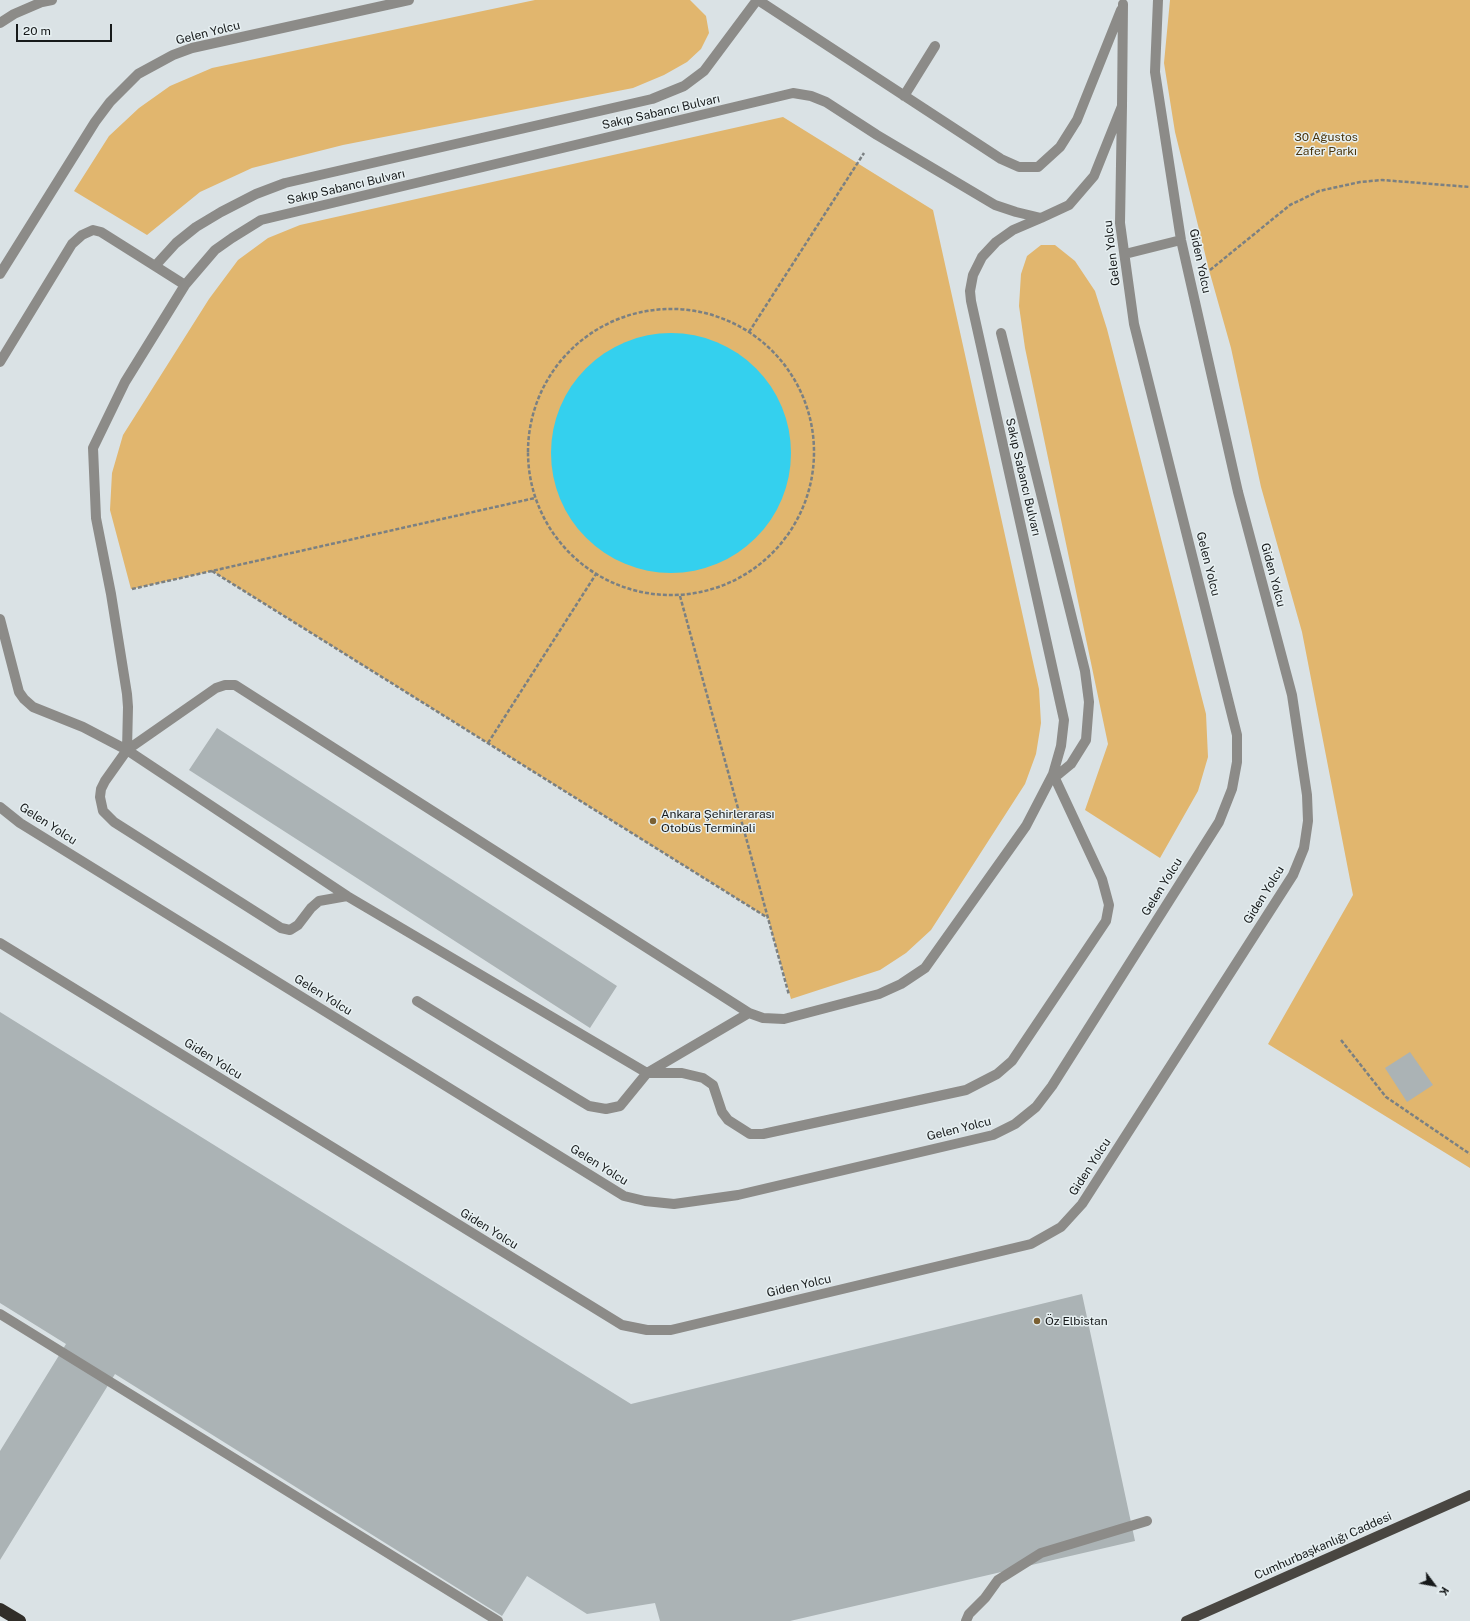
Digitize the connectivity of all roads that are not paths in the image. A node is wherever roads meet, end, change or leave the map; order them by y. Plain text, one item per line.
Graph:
1 (52, 0) edge
2 (409, 0) edge
3 (757, 0) edge
4 (1158, 0) edge
5 (1123, 2) edge
6 (0, 23) edge
7 (935, 46) dead end
8 (904, 96) junction
9 (1122, 106) junction
10 (1041, 218) junction
11 (1181, 240) junction
12 (1124, 254) junction
13 (155, 266) junction
14 (0, 274) edge
15 (185, 285) junction
16 (1001, 333) dead end
17 (0, 362) edge
18 (0, 619) edge
19 (127, 750) junction
20 (1054, 776) junction
21 (0, 806) edge
22 (347, 896) junction
23 (0, 943) edge
24 (417, 1001) dead end
25 (749, 1013) junction
26 (647, 1073) junction
27 (0, 1314) edge
28 (1470, 1495) edge
29 (1147, 1521) dead end
30 (0, 1609) edge
31 (20, 1621) edge
32 (498, 1621) edge
33 (966, 1621) edge
34 (1186, 1621) edge

1 - 6 lane
2 - 14 lane, Gelen Yolcu
3 - 8 lane, Sakıp Sabancı Bulvarı
3 - 13 lane
4 - 11 lane, Giden Yolcu
5 - 8 lane, Sakıp Sabancı Bulvarı
5 - 9 lane, Sakıp Sabancı Bulvarı
7 - 8 lane
9 - 10 lane, Sakıp Sabancı Bulvarı
9 - 12 lane, Gelen Yolcu
10 - 15 lane, Sakıp Sabancı Bulvarı
10 - 20 lane, Sakıp Sabancı Bulvarı
11 - 12 lane
11 - 23 lane, Giden Yolcu
12 - 21 lane, Gelen Yolcu
13 - 15 lane
13 - 17 lane
15 - 19 lane, Sakıp Sabancı Bulvarı
16 - 20 lane
18 - 19 lane
19 - 22 lane
19 - 22 lane
19 - 25 lane
20 - 25 lane
20 - 26 lane
22 - 26 lane
24 - 26 lane
25 - 26 lane
27 - 32 lane, bridge
28 - 34 main road, Cumhurbaşkanlığı Caddesi
29 - 33 lane
30 - 31 highway

